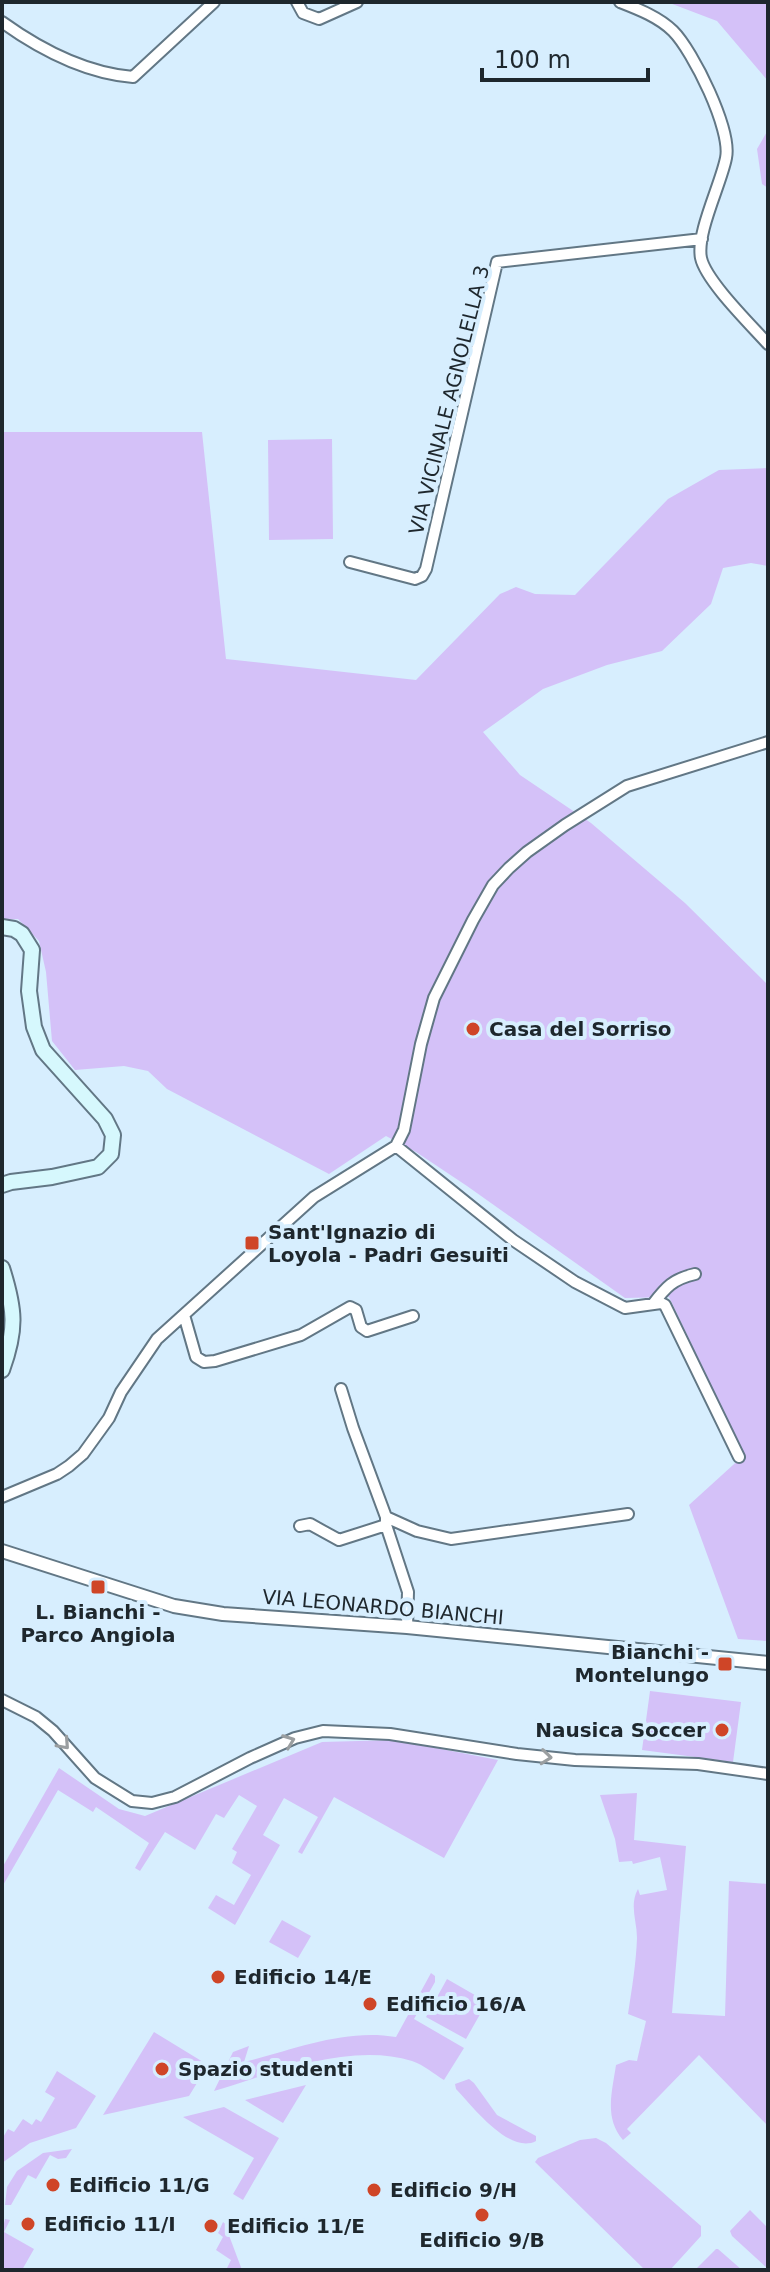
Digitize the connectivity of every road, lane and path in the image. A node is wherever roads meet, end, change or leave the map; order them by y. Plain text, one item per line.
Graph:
1 (297, 2) edge
2 (357, 2) edge
3 (620, 2) edge
4 (209, 4) edge
5 (2, 22) edge
6 (702, 239) junction
7 (768, 344) edge
8 (350, 562) dead end
9 (768, 742) edge
10 (2, 927) edge
11 (396, 1146) junction
12 (2, 1185) edge
13 (2, 1268) edge
14 (695, 1274) dead end
15 (653, 1304) junction
16 (184, 1315) junction
17 (413, 1316) dead end
18 (2, 1370) edge
19 (341, 1389) dead end
20 (739, 1457) dead end
21 (2, 1497) edge
22 (628, 1514) dead end
23 (386, 1521) junction
24 (300, 1526) dead end
25 (2, 1551) edge
26 (407, 1627) junction
27 (768, 1663) edge
28 (2, 1700) edge
29 (768, 1774) edge

1 - 2 street
3 - 6 street
4 - 5 street
6 - 7 street
6 - 8 street, VIA VICINALE AGNOLELLA 3
9 - 11 street
10 - 12 main road
11 - 15 street
11 - 16 street
13 - 18 main road
14 - 15 street
15 - 20 street
16 - 17 street
16 - 21 street
19 - 23 street
22 - 23 street
23 - 24 street
23 - 26 street
25 - 26 street, VIA LEONARDO BIANCHI
26 - 27 street, VIA LEONARDO BIANCHI
28 -> 29 street

